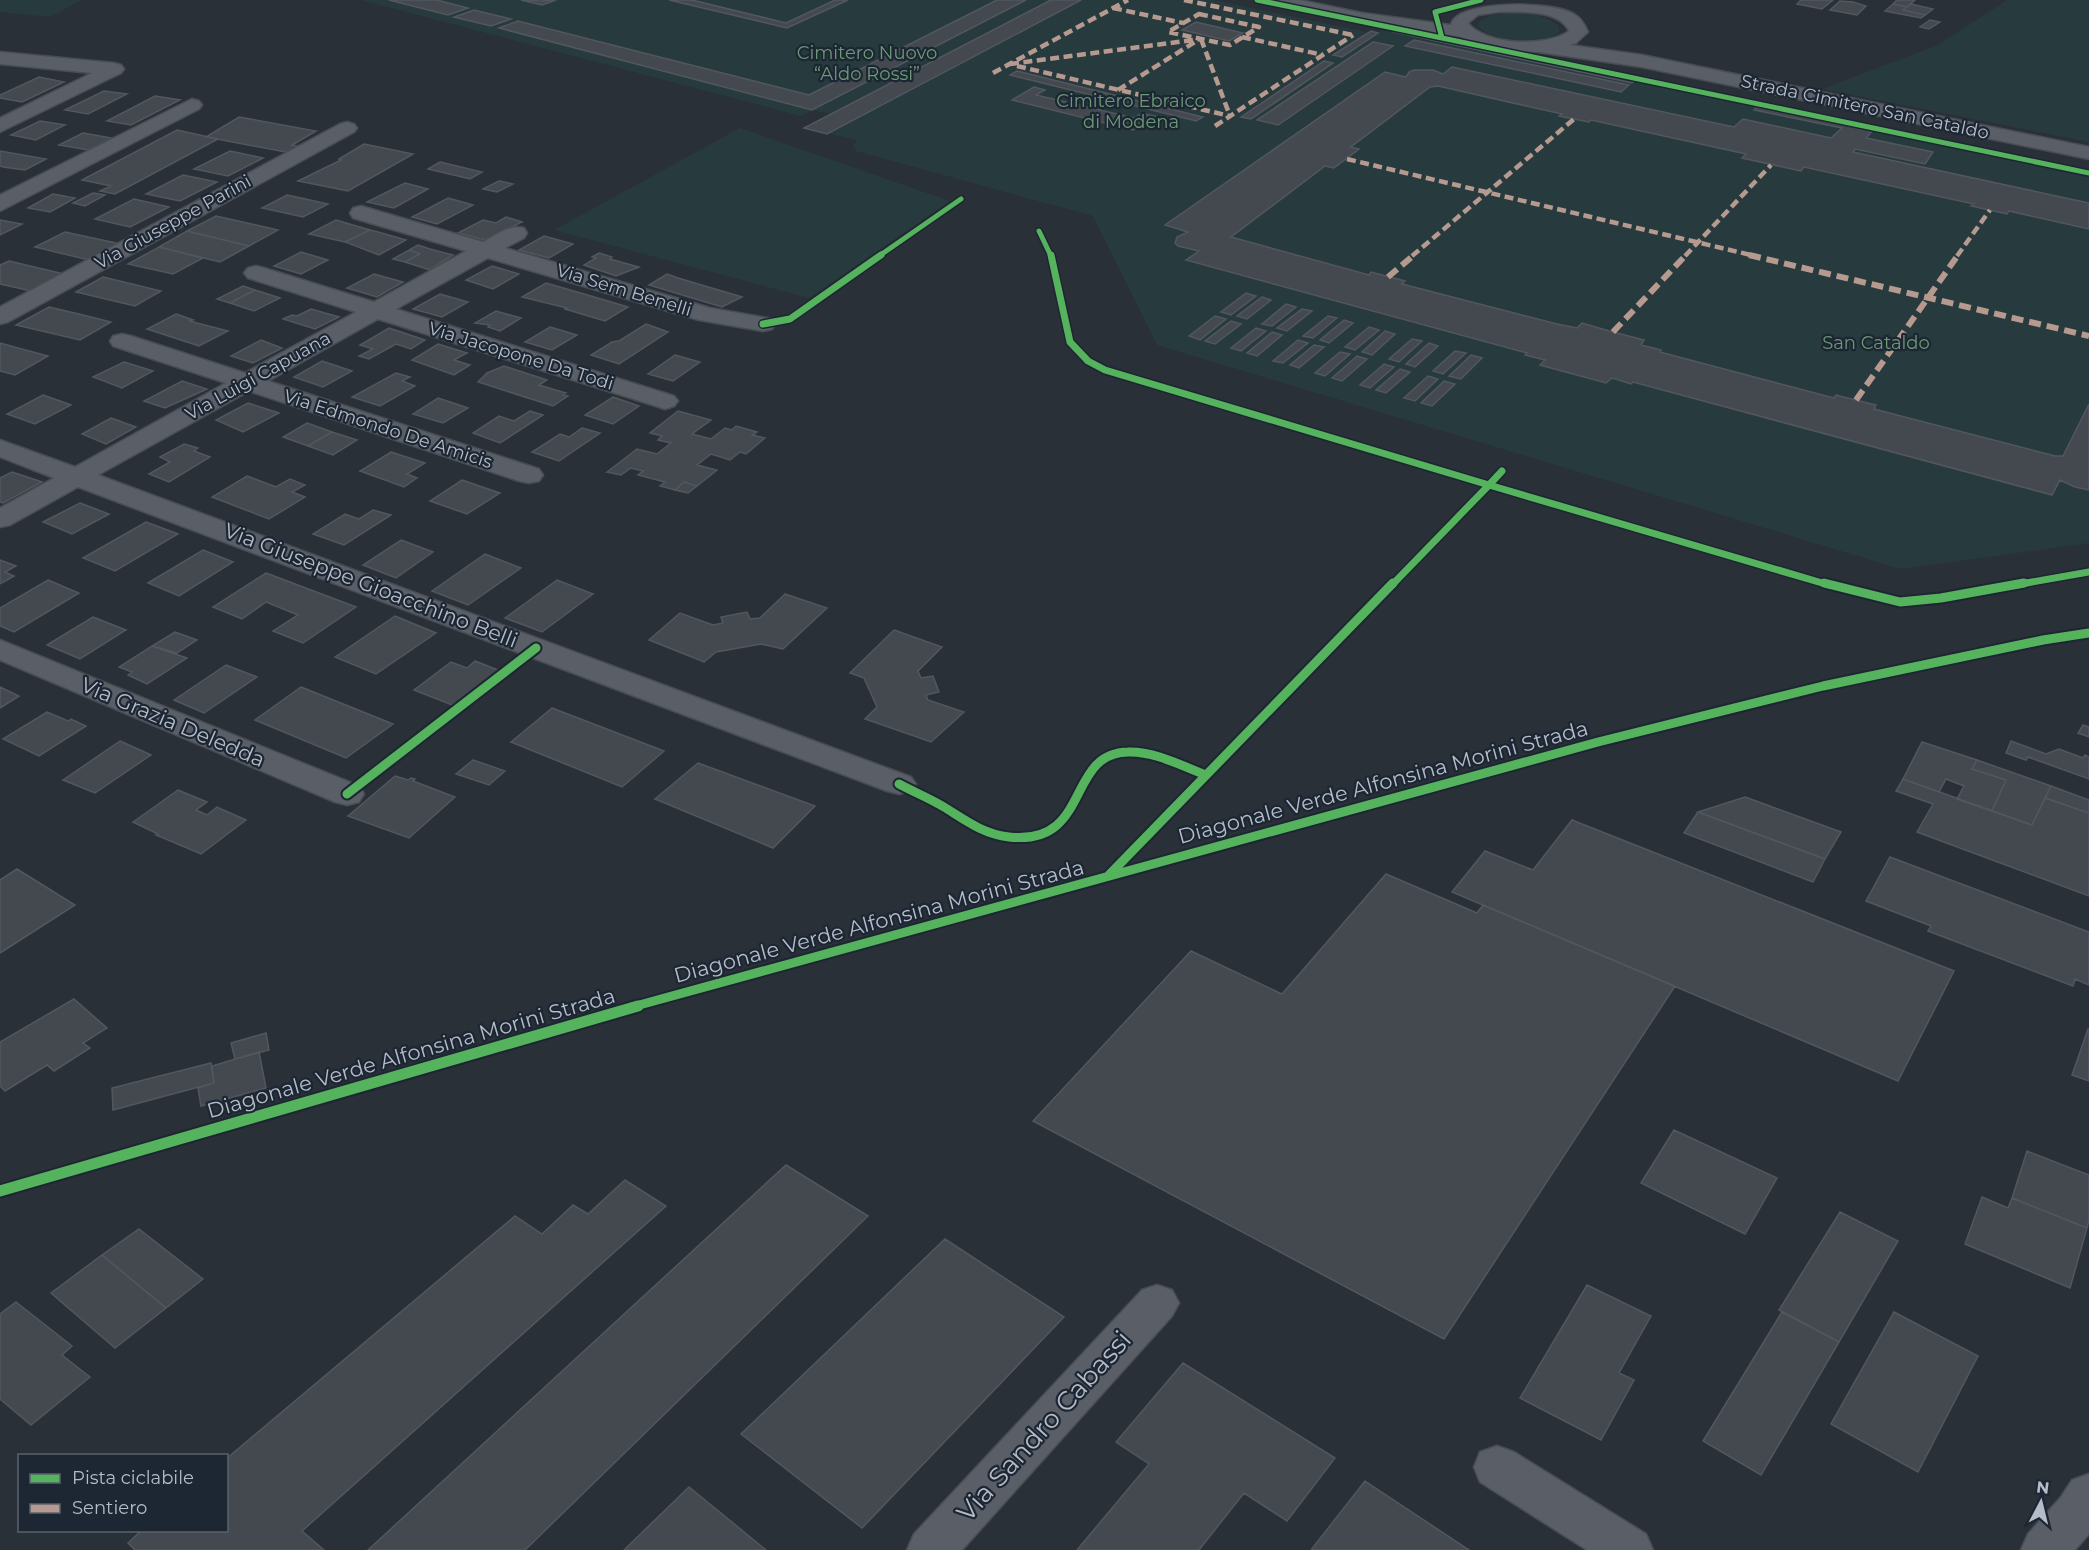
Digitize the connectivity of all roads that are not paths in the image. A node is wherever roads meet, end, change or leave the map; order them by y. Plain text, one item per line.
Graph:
1 (1274, 0) edge
2 (1532, 0) edge
3 (1572, 0) edge
4 (1512, 6) junction
5 (1466, 23) junction
6 (1576, 26) junction
7 (1540, 47) junction
8 (0, 57) edge
9 (1642, 61) junction
10 (192, 105) dead end
11 (0, 126) edge
12 (347, 128) dead end
13 (2089, 153) edge
14 (10, 177) dead end
15 (40, 183) junction
16 (0, 204) edge
17 (361, 213) dead end
18 (516, 234) dead end
19 (488, 249) junction
20 (256, 273) dead end
21 (377, 311) junction
22 (0, 317) edge
23 (763, 324) dead end
24 (122, 341) dead end
25 (248, 382) junction
26 (665, 401) dead end
27 (0, 448) edge
28 (79, 475) junction
29 (529, 475) dead end
30 (0, 519) edge
31 (0, 649) edge
32 (900, 784) dead end
33 (347, 794) dead end
34 (1157, 1303) dead end
35 (1497, 1467) dead end
36 (2089, 1496) edge
37 (931, 1550) edge
38 (1629, 1550) edge
39 (2045, 1550) edge

1 - 5 street
2 - 4 street
3 - 6 street
4 - 5 street
4 - 6 street, Strada Cimitero San Cataldo
5 - 7 street
6 - 7 street
6 - 9 street, Strada Cimitero San Cataldo
7 - 9 street, Strada Cimitero San Cataldo
8 - 11 street
9 - 13 street, Strada Cimitero San Cataldo
10 - 15 street
12 - 22 street, Via Giuseppe Parini
14 - 15 street
15 - 16 street
17 - 19 street, Via Sem Benelli
18 - 19 street, Via Luigi Capuana
19 - 21 street, Via Luigi Capuana
19 - 23 street, Via Sem Benelli
20 - 21 street, Via Jacopone Da Todi
21 - 25 street, Via Luigi Capuana
21 - 26 street, Via Jacopone Da Todi
24 - 25 street, Via Edmondo De Amicis
25 - 28 street, Via Luigi Capuana
25 - 29 street, Via Edmondo De Amicis
27 - 28 street, Via Giuseppe Gioacchino Belli
28 - 30 street, Via Luigi Capuana
28 - 32 street, Via Giuseppe Gioacchino Belli
31 - 33 street, Via Grazia Deledda
34 - 37 street, Via Sandro Cabassi
35 - 38 street
36 - 39 street

